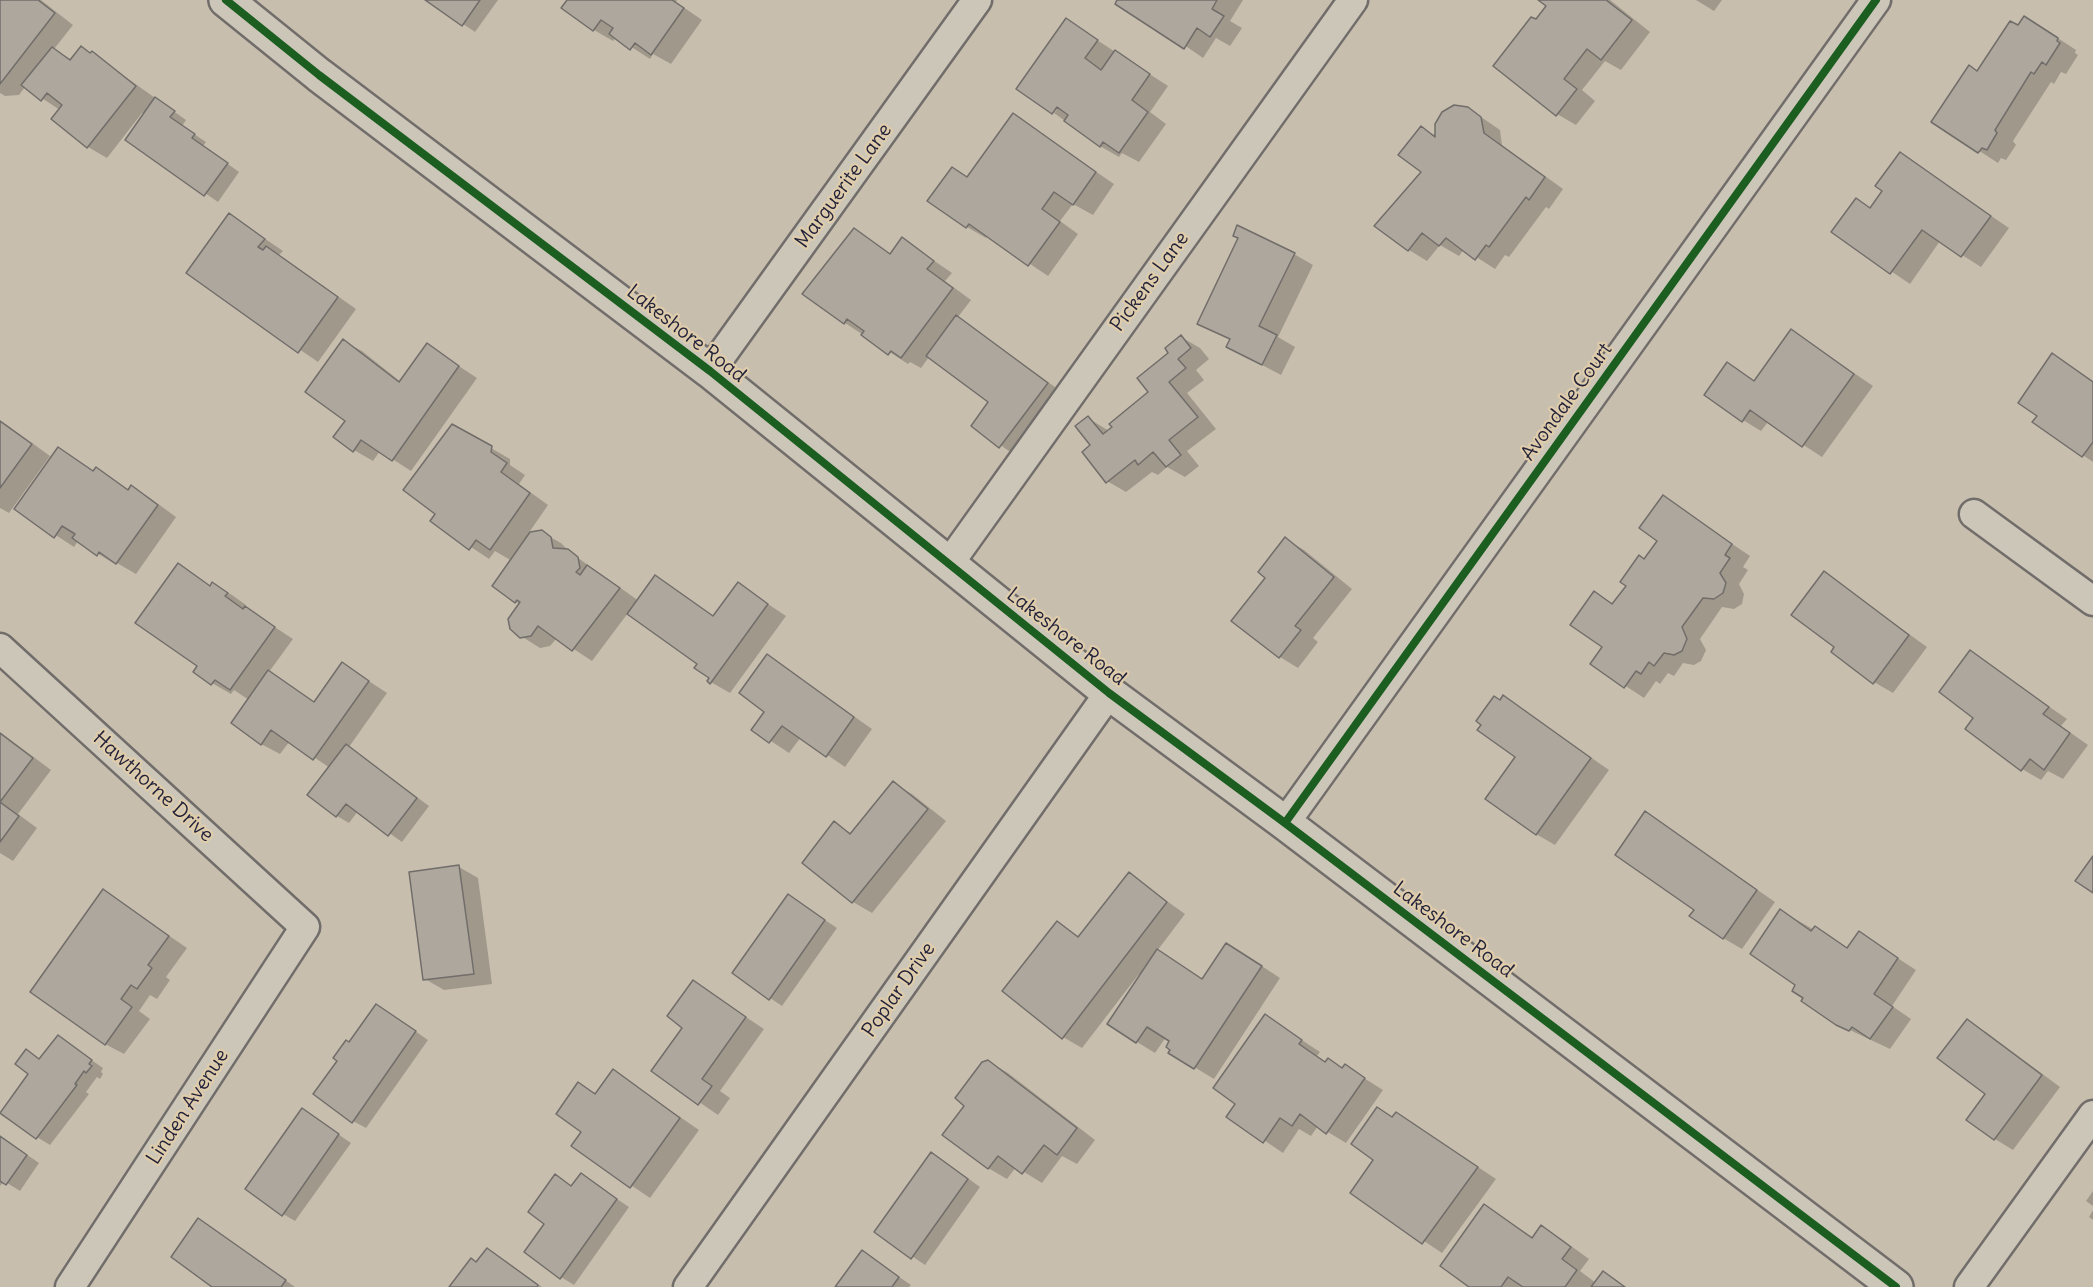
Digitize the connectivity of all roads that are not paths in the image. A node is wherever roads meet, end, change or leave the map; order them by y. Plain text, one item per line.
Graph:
1 (226, 0) edge
2 (978, 0) edge
3 (1353, 0) edge
4 (1876, 0) edge
5 (710, 371) junction
6 (1974, 514) dead end
7 (948, 565) junction
8 (2093, 601) edge
9 (0, 648) edge
10 (1109, 693) junction
11 (1285, 823) junction
12 (305, 927) joint
13 (2093, 1115) edge
14 (71, 1287) edge
15 (688, 1287) edge
16 (1896, 1287) edge
17 (1969, 1287) edge

1 - 5 main road, Lakeshore Road
2 - 5 street, Marguerite Lane
3 - 7 street, Pickens Lane
4 - 11 street, Avondale Court
5 - 7 main road, Lakeshore Road
6 - 8 street
7 - 10 main road, Lakeshore Road
9 - 12 street, Hawthorne Drive
10 - 11 main road, Lakeshore Road
10 - 15 street, Poplar Drive
11 - 16 main road, Lakeshore Road
12 - 14 street, Linden Avenue
13 - 17 street

